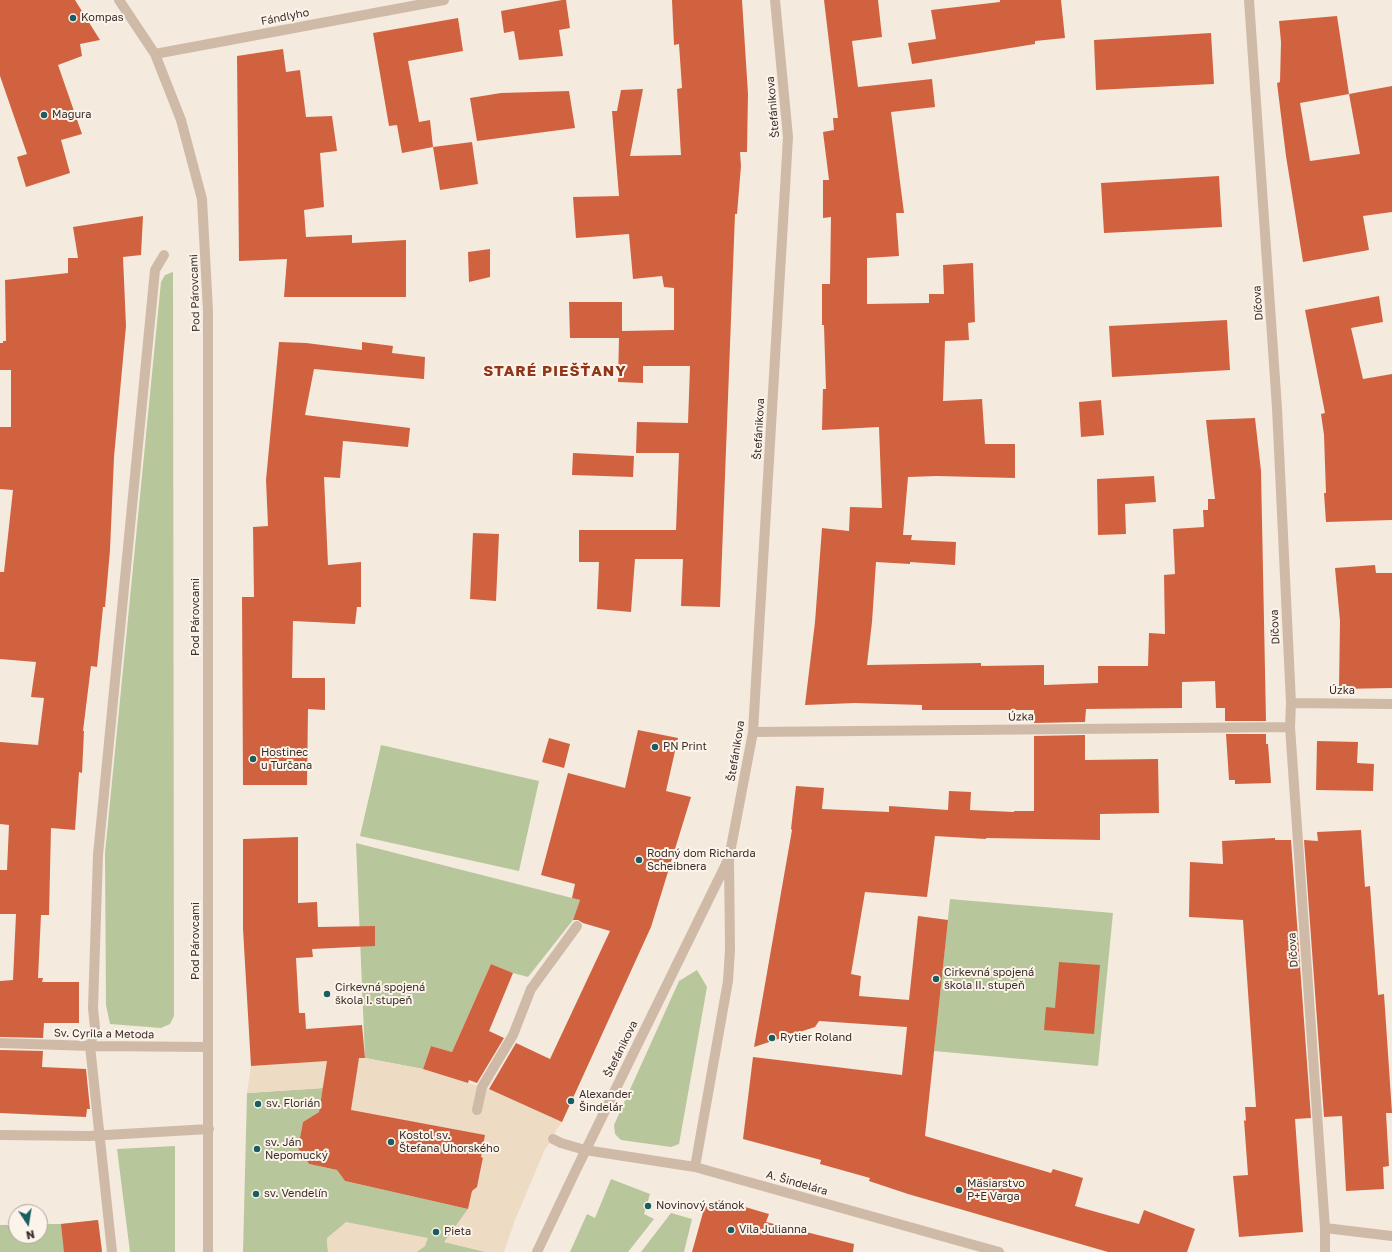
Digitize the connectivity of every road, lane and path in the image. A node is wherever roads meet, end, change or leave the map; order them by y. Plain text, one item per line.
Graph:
1 (119, 0) edge
2 (444, 0) edge
3 (775, 0) edge
4 (1249, 0) edge
5 (155, 54) junction
6 (164, 255) dead end
7 (1291, 703) junction
8 (1392, 704) edge
9 (1290, 727) junction
10 (753, 732) junction
11 (729, 858) junction
12 (577, 926) dead end
13 (0, 1043) edge
14 (90, 1046) junction
15 (208, 1047) junction
16 (477, 1110) dead end
17 (209, 1129) junction
18 (0, 1135) edge
19 (100, 1136) junction
20 (553, 1139) dead end
21 (585, 1150) junction
22 (695, 1167) junction
23 (1325, 1228) junction
24 (1392, 1236) edge
25 (112, 1252) edge
26 (208, 1252) edge
27 (537, 1252) edge
28 (999, 1252) edge
29 (1325, 1252) edge

1 - 5 street, Pod Párovcami
2 - 5 street, Fándlyho
3 - 10 street, Štefánikova
4 - 7 street, Díčova
5 - 15 street, Pod Párovcami
6 - 14 street
7 - 8 street, Úzka
7 - 9 street, Díčova
9 - 10 street, Úzka
9 - 23 street, Díčova
10 - 11 street, Štefánikova
11 - 21 street, Štefánikova
11 - 22 street, Štefánikova
12 - 16 street
13 - 14 street, Sv. Cyrila a Metoda
14 - 15 street, Sv. Cyrila a Metoda
14 - 19 street
15 - 17 street, Pod Párovcami
17 - 19 street
17 - 26 street, Pod Párovcami
18 - 19 street
19 - 25 street
20 - 21 street, A. Šindelára
21 - 22 street, A. Šindelára
21 - 27 street, Štefánikova
22 - 28 street, A. Šindelára
23 - 24 street
23 - 29 street, Díčova

